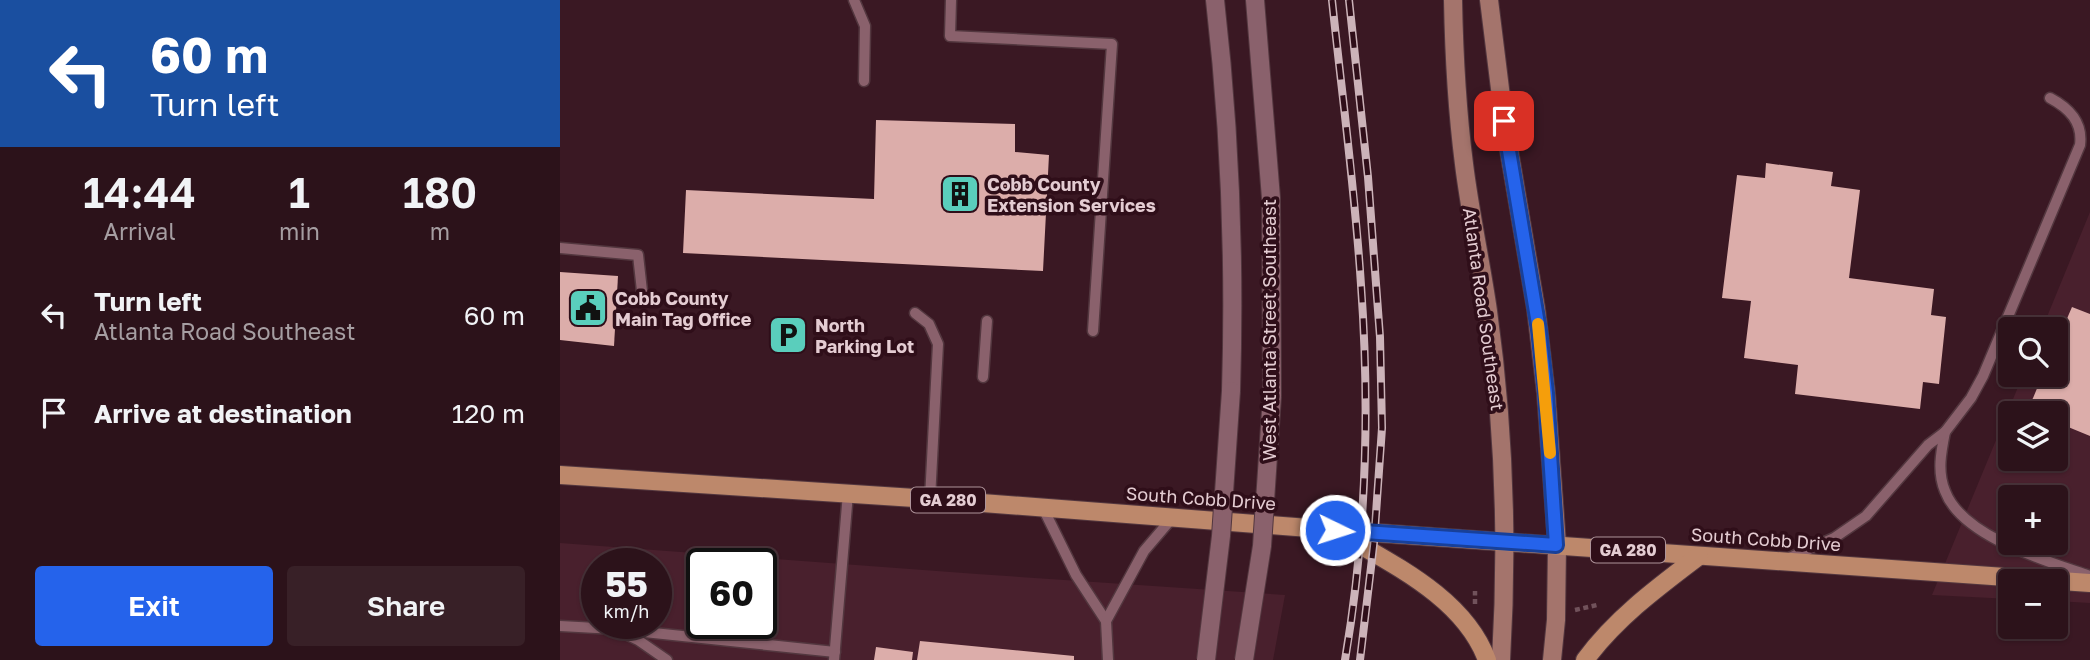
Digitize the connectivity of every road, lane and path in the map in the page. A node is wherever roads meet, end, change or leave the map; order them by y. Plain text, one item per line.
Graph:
1 (855, 0) edge
2 (951, 0) edge
3 (1215, 0) edge
4 (1255, 0) edge
5 (1453, 0) edge
6 (1489, 0) edge
7 (864, 81) dead end
8 (2050, 98) dead end
9 (560, 248) edge
10 (642, 290) dead end
11 (915, 313) dead end
12 (987, 321) dead end
13 (1093, 331) dead end
14 (983, 377) dead end
15 (1945, 432) junction
16 (560, 475) edge
17 (848, 494) junction
18 (930, 499) junction
19 (1043, 508) junction
20 (1173, 517) junction
21 (1335, 530) junction
22 (1504, 541) junction
23 (1556, 545) junction
24 (1699, 556) junction
25 (1781, 561) junction
26 (2090, 576) edge
27 (2090, 583) edge
28 (1598, 606) dead end
29 (1570, 610) dead end
30 (1105, 621) junction
31 (560, 626) edge
32 (581, 627) edge
33 (672, 636) edge
34 (636, 639) edge
35 (834, 656) edge
36 (667, 660) edge
37 (1108, 660) edge
38 (1206, 660) edge
39 (1244, 660) edge
40 (1487, 660) edge
41 (1501, 660) edge
42 (1552, 660) edge
43 (1585, 660) edge

1 - 7 lane
2 - 13 lane
3 - 38 street, West Atlanta Street Southeast, bridge
4 - 39 street, West Atlanta Street Southeast, bridge
5 - 22 main road, Atlanta Road Southeast
6 - 23 main road
8 - 15 lane
9 - 10 lane
11 - 18 lane
12 - 14 lane
15 - 25 lane
15 - 26 lane
16 - 17 main road, South Cobb Drive / GA 280
17 - 18 main road, South Cobb Drive / GA 280
17 - 35 lane
18 - 19 main road, South Cobb Drive / GA 280
19 - 20 main road, South Cobb Drive / GA 280
19 - 30 lane
20 - 21 main road, South Cobb Drive / GA 280
20 - 30 lane
21 - 22 main road, South Cobb Drive / GA 280
21 - 40 main road
22 - 23 main road, South Cobb Drive / GA 280
22 - 41 main road, Atlanta Road Southeast
23 - 24 main road, South Cobb Drive / GA 280
23 - 42 main road
24 - 25 main road, South Cobb Drive / GA 280
24 - 43 main road
25 - 27 main road, South Cobb Drive / GA 280
28 - 29 path
30 - 37 lane
31 - 32 lane
33 - 35 lane
34 - 36 lane

